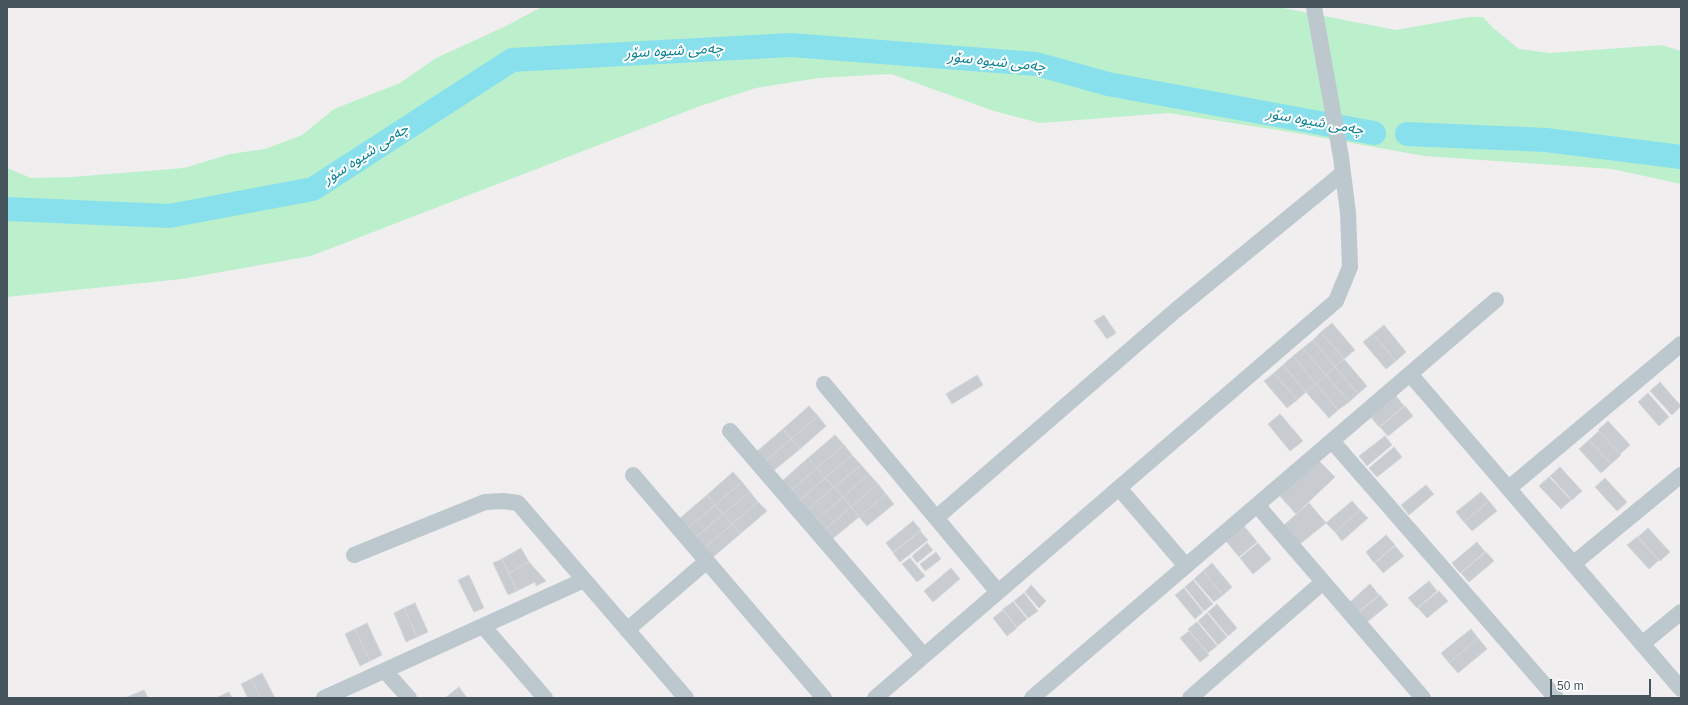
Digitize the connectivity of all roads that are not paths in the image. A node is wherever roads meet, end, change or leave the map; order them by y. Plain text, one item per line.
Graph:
1 (1314, 7) edge
2 (1342, 165) junction
3 (1496, 300) dead end
4 (1681, 344) edge
5 (1410, 374) junction
6 (824, 384) dead end
7 (730, 432) dead end
8 (1332, 441) junction
9 (633, 475) dead end
10 (1681, 475) edge
11 (1119, 488) junction
12 (1508, 488) junction
13 (1257, 505) junction
14 (936, 518) junction
15 (354, 555) dead end
16 (707, 562) junction
17 (1573, 564) junction
18 (1186, 566) junction
19 (584, 580) junction
20 (1323, 582) junction
21 (998, 592) junction
22 (1681, 612) edge
23 (483, 626) junction
24 (627, 630) junction
25 (1642, 644) junction
26 (924, 656) junction
27 (385, 671) junction
28 (1681, 689) edge
29 (818, 696) edge
30 (324, 698) edge
31 (409, 698) edge
32 (545, 698) edge
33 (686, 698) edge
34 (875, 698) edge
35 (1032, 698) edge
36 (1190, 698) edge
37 (1423, 698) edge
38 (1556, 698) edge

1 - 2 street
2 - 11 street
2 - 14 street
3 - 5 street
4 - 12 street
5 - 8 street
5 - 12 street
6 - 14 street
7 - 26 street
8 - 13 street
8 - 38 street
9 - 16 street
10 - 17 street
11 - 18 street
11 - 21 street
12 - 17 street
13 - 18 street
13 - 20 street
14 - 21 street
15 - 19 street
16 - 24 street
16 - 29 street
17 - 25 street
18 - 35 street
19 - 23 street
19 - 24 street
20 - 36 street
20 - 37 street
21 - 26 street
22 - 25 street
23 - 27 street
23 - 32 street
24 - 33 street
25 - 28 street
26 - 34 street
27 - 30 street
27 - 31 street

